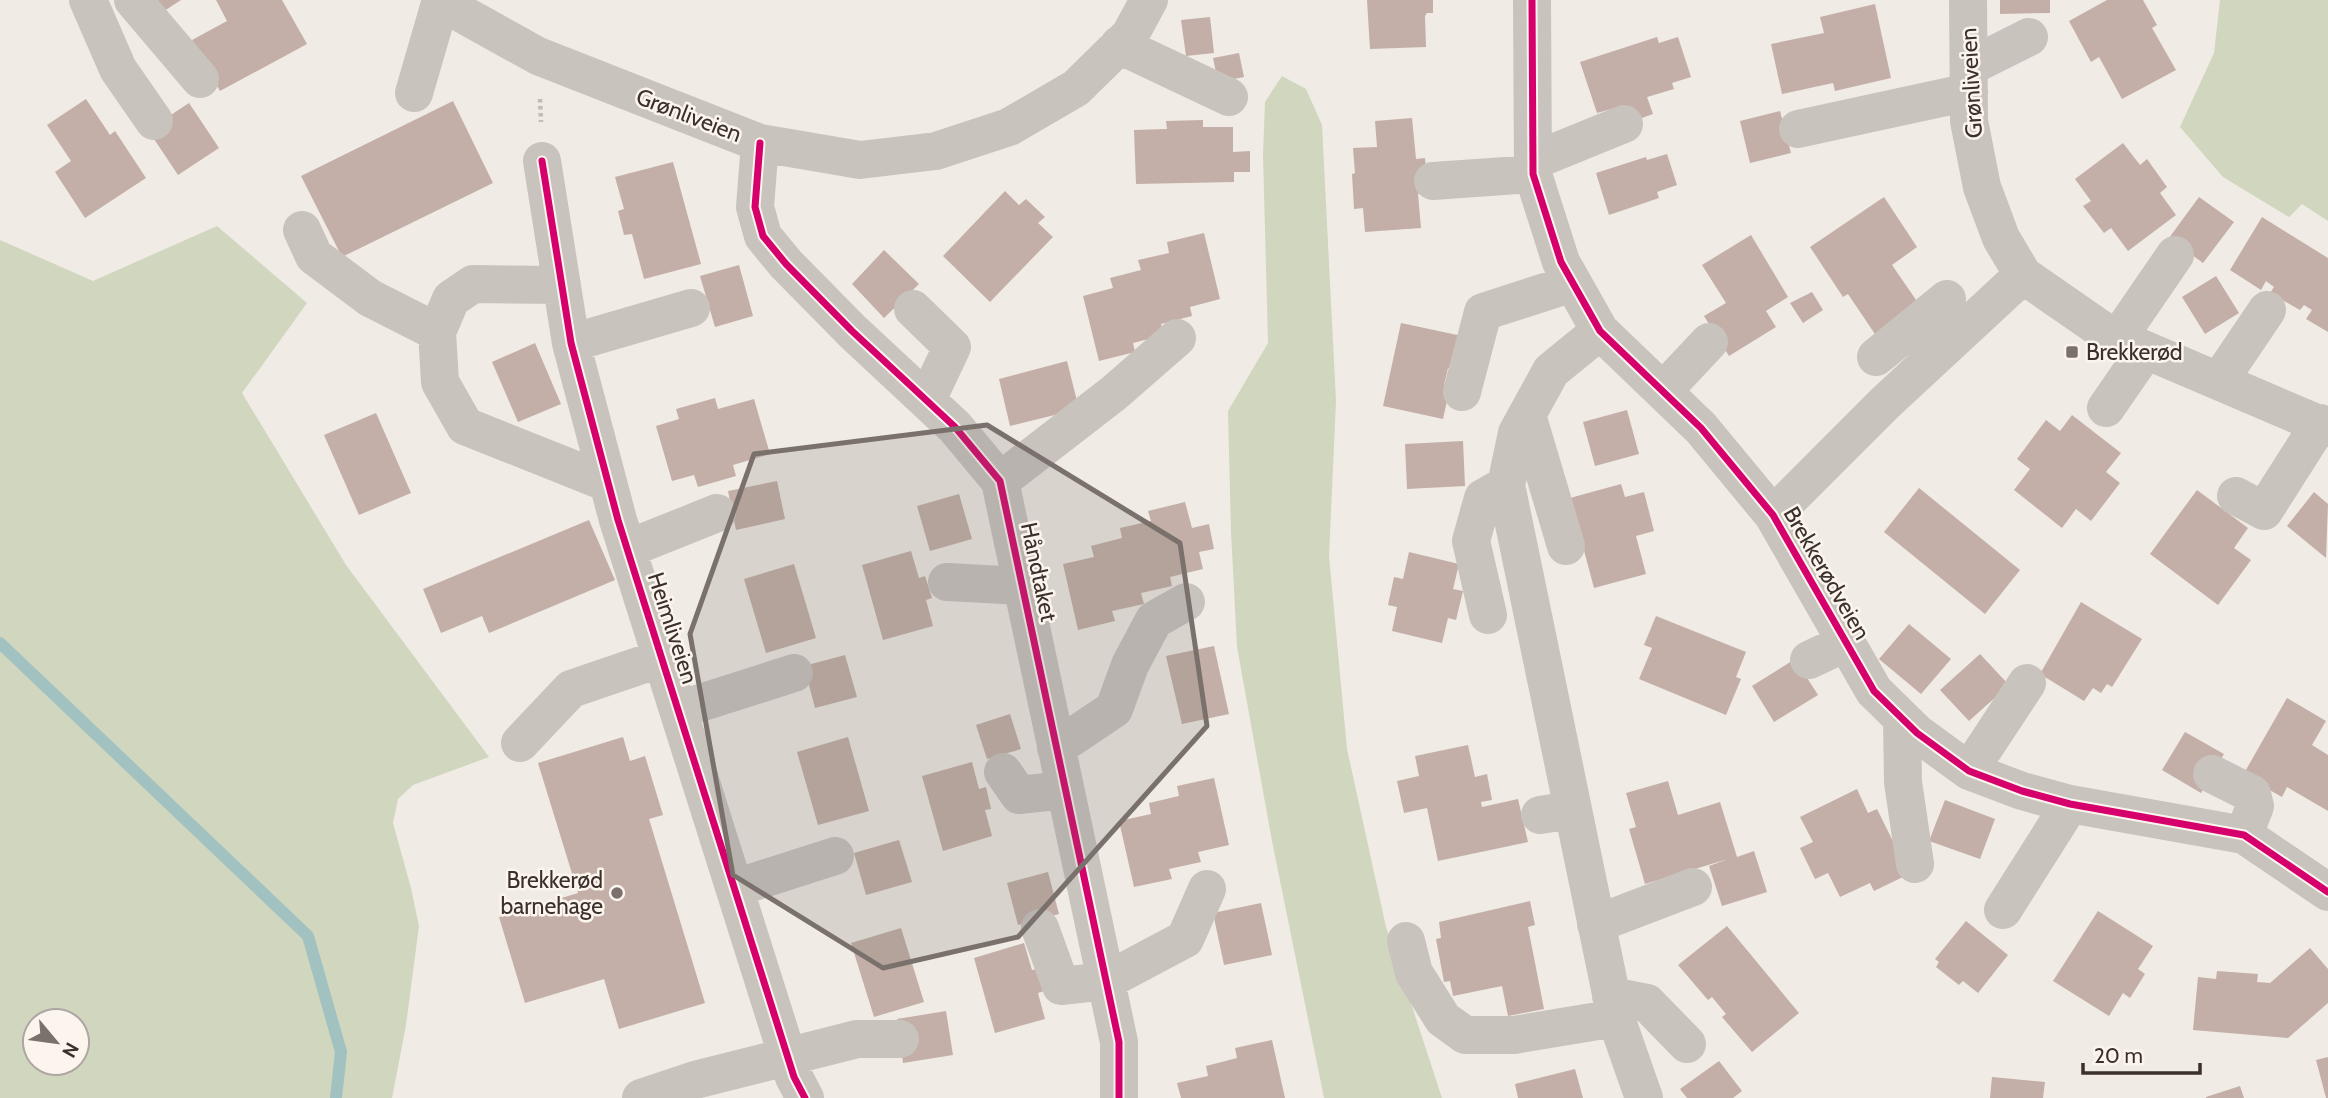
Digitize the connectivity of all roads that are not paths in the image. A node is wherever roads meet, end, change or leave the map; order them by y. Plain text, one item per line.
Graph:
1 (88, 0) edge
2 (133, 0) edge
3 (442, 0) edge
4 (1149, 0) edge
5 (1532, 0) edge
6 (1968, 0) edge
7 (2029, 37) dead end
8 (1119, 45) junction
9 (200, 79) dead end
10 (1969, 79) junction
11 (414, 93) dead end
12 (1229, 97) dead end
13 (154, 121) dead end
14 (1624, 124) dead end
15 (1798, 129) dead end
16 (760, 144) junction
17 (542, 160) road end
18 (1533, 167) junction
19 (1433, 181) dead end
20 (302, 230) dead end
21 (2175, 255) dead end
22 (2023, 275) junction
23 (1573, 283) junction
24 (562, 285) junction
25 (691, 308) dead end
26 (913, 309) dead end
27 (2267, 310) dead end
28 (1600, 331) junction
29 (437, 332) junction
30 (1958, 335) junction
31 (1177, 338) dead end
32 (1709, 342) dead end
33 (571, 343) junction
34 (2132, 344) junction
35 (1876, 357) dead end
36 (2218, 381) junction
37 (1663, 391) junction
38 (1462, 392) dead end
39 (927, 400) junction
40 (2106, 408) dead end
41 (1527, 415) junction
42 (2324, 425) edge
43 (1000, 481) junction
44 (608, 483) junction
45 (1506, 485) junction
46 (2236, 496) dead end
47 (717, 513) dead end
48 (1773, 515) junction
49 (1566, 546) dead end
50 (627, 549) junction
51 (947, 582) dead end
52 (1022, 586) junction
53 (1186, 602) dead end
54 (1488, 615) dead end
55 (1844, 643) junction
56 (662, 658) junction
57 (1809, 660) dead end
58 (794, 673) dead end
59 (2027, 683) dead end
60 (678, 710) junction
61 (1902, 719) junction
62 (520, 743) dead end
63 (1056, 748) junction
64 (1969, 771) junction
65 (1003, 772) dead end
66 (2212, 774) dead end
67 (1065, 790) junction
68 (2070, 804) junction
69 (2244, 835) junction
70 (835, 856) dead end
71 (1915, 864) dead end
72 (1693, 887) dead end
73 (735, 888) junction
74 (1206, 888) dead end
75 (2328, 892) edge
76 (2003, 910) dead end
77 (1596, 925) junction
78 (1040, 928) dead end
79 (1406, 941) dead end
80 (1106, 981) junction
81 (1614, 1007) junction
82 (900, 1039) dead end
83 (1687, 1044) dead end
84 (788, 1056) junction
85 (641, 1098) edge
86 (805, 1098) edge
87 (1119, 1098) edge
88 (1644, 1098) edge

1 - 13 street
2 - 9 street
3 - 11 street
3 - 16 street, Grønliveien
4 - 8 street, Grønliveien
5 - 18 street, Brekkerødveien
6 - 10 street, Grønliveien
7 - 10 street
8 - 12 street
8 - 16 street, Grønliveien
10 - 15 street
10 - 22 street, Grønliveien
14 - 18 street
16 - 39 street, Håndtaket
17 - 24 street, Heimliveien
18 - 19 street
18 - 23 street, Brekkerødveien
20 - 29 street
21 - 34 street
22 - 30 street, Brekkerødveien
22 - 34 street, Grønliveien
23 - 28 street, Brekkerødveien
23 - 38 street
24 - 29 street
24 - 33 street, Heimliveien
25 - 33 street
26 - 39 street
27 - 36 street
28 - 37 street, Brekkerødveien
28 - 41 street
29 - 44 street
30 - 35 street
30 - 48 street, Brekkerødveien
31 - 43 street
32 - 37 street
33 - 44 street, Heimliveien
34 - 36 street, Grønliveien
34 - 40 street
36 - 42 street, Grønliveien
37 - 48 street, Brekkerødveien
39 - 43 street, Håndtaket
41 - 45 street
41 - 49 street
42 - 46 street
43 - 52 street, Håndtaket
44 - 50 street, Heimliveien
45 - 54 street
45 - 77 street
47 - 50 street
48 - 55 street, Brekkerødveien
50 - 56 street, Heimliveien
51 - 52 street
52 - 63 street, Håndtaket
53 - 63 street
55 - 57 street
55 - 61 street, Brekkerødveien
56 - 60 street, Heimliveien
56 - 62 street
58 - 60 street
59 - 64 street
60 - 73 street, Heimliveien
61 - 64 street, Brekkerødveien
61 - 71 street
63 - 67 street, Håndtaket
64 - 68 street, Brekkerødveien
65 - 67 street
66 - 69 street
67 - 80 street, Håndtaket
68 - 69 street, Brekkerødveien
68 - 76 street
69 - 75 street, Brekkerødveien
70 - 73 street
72 - 77 street
73 - 84 street, Heimliveien
74 - 80 street
77 - 81 street
78 - 80 street
79 - 81 street
80 - 87 street, Håndtaket
81 - 83 street
81 - 88 street
82 - 84 street
84 - 85 street
84 - 86 street, Heimliveien

